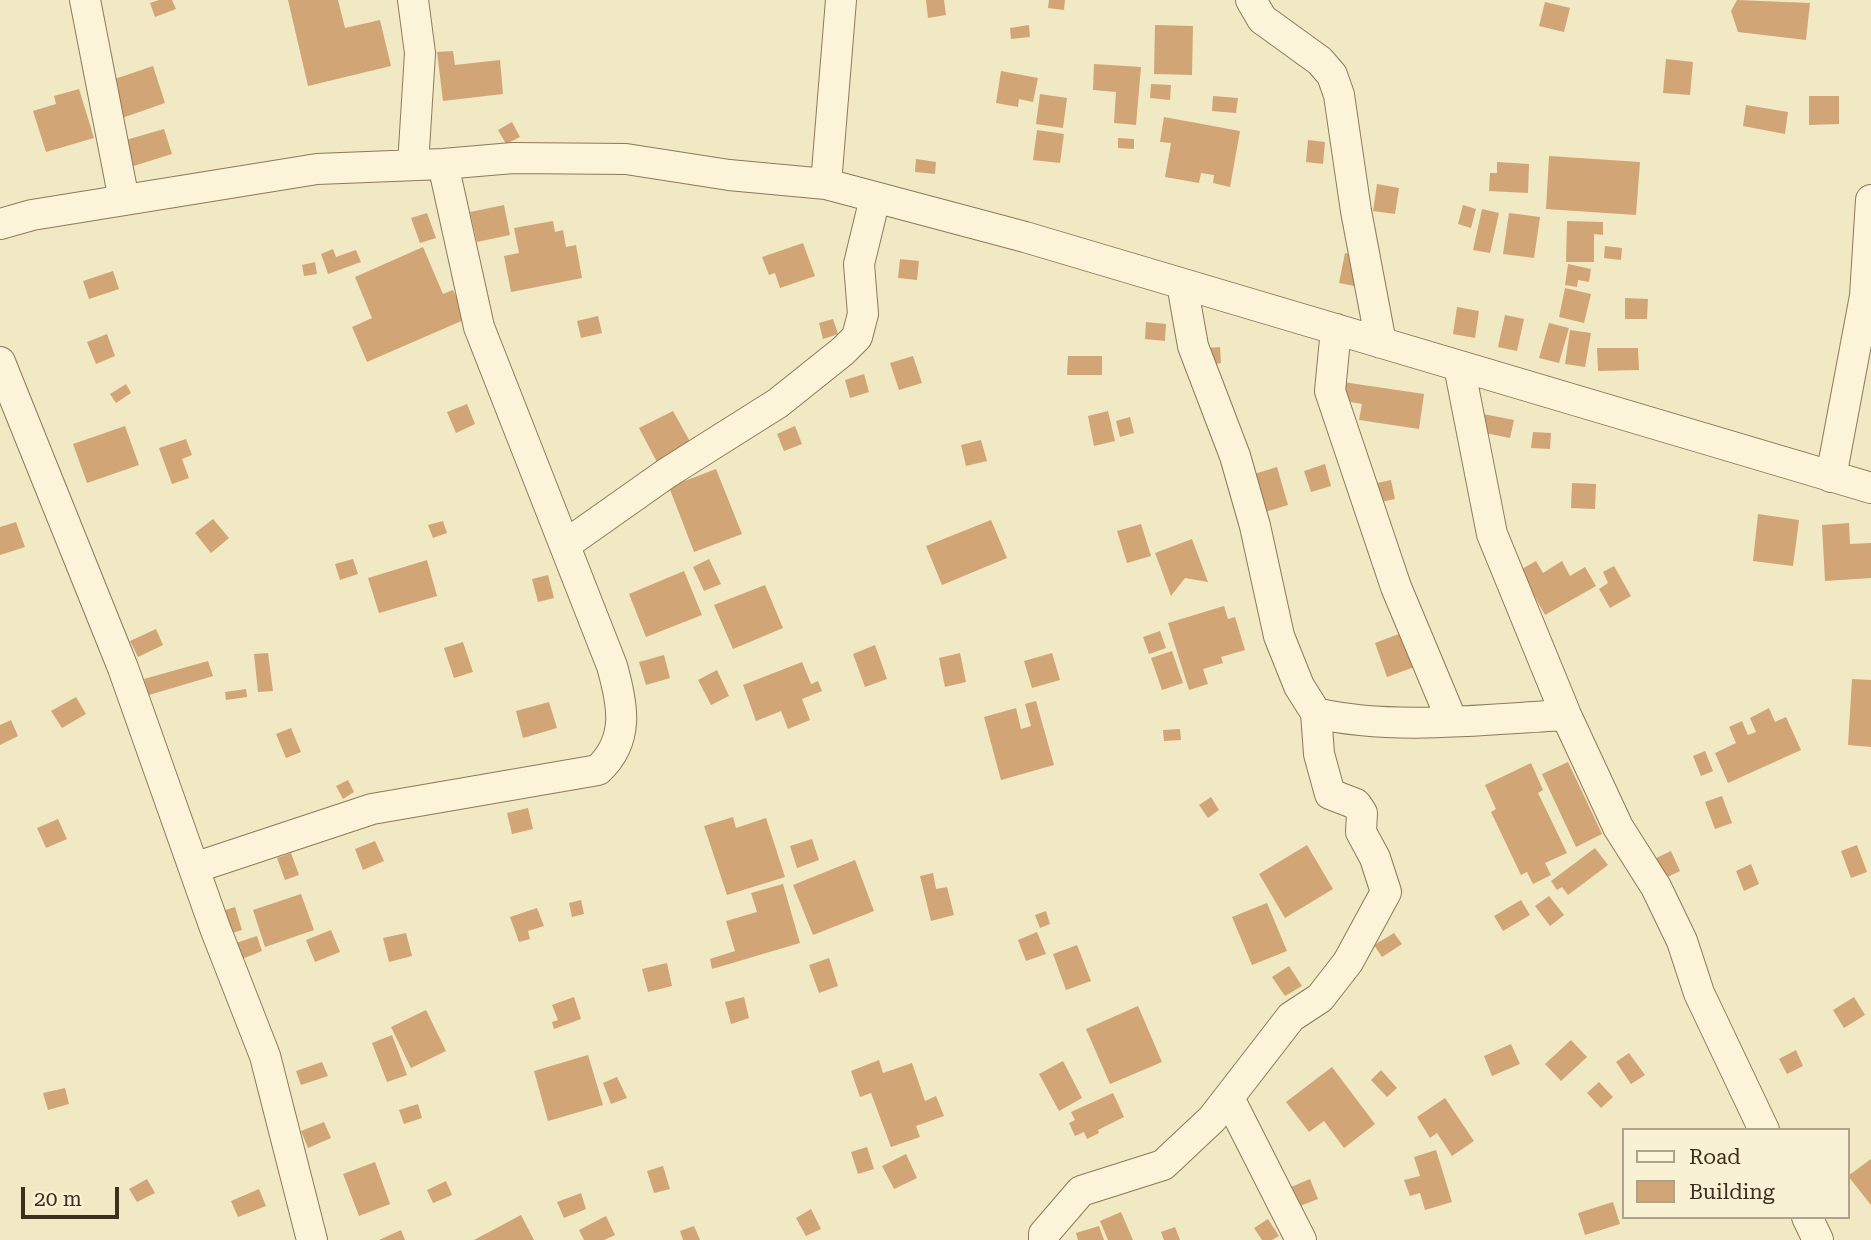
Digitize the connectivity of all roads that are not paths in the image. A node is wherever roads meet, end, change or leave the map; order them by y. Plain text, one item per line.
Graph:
1 (85, 0) edge
2 (413, 0) edge
3 (841, 0) edge
4 (1251, 0) edge
5 (443, 164) junction
6 (413, 165) junction
7 (826, 184) junction
8 (874, 198) junction
9 (124, 200) junction
10 (1871, 200) edge
11 (0, 224) edge
12 (1182, 284) junction
13 (1336, 329) junction
14 (1381, 343) junction
15 (0, 362) edge
16 (1459, 366) junction
17 (1831, 477) junction
18 (1871, 488) edge
19 (565, 545) junction
20 (1316, 713) junction
21 (1566, 715) junction
22 (1452, 721) junction
23 (194, 867) junction
24 (1229, 1098) junction
25 (1763, 1128) edge
26 (1808, 1219) edge
27 (312, 1240) edge
28 (1044, 1240) edge
29 (1301, 1240) edge
30 (1818, 1240) edge

1 - 9 street
2 - 6 street
3 - 7 street
4 - 14 street
5 - 6 street
5 - 7 street
5 - 19 street
6 - 9 street
7 - 8 street
8 - 12 street
8 - 19 street
9 - 11 street
10 - 17 street
12 - 13 street
12 - 20 street
13 - 14 street
13 - 22 street
14 - 16 street
15 - 23 street
16 - 17 street
16 - 21 street
17 - 18 street
19 - 23 street
20 - 22 street
20 - 24 street
21 - 22 street
21 - 25 street
23 - 27 street
24 - 28 street
24 - 29 street
26 - 30 street

